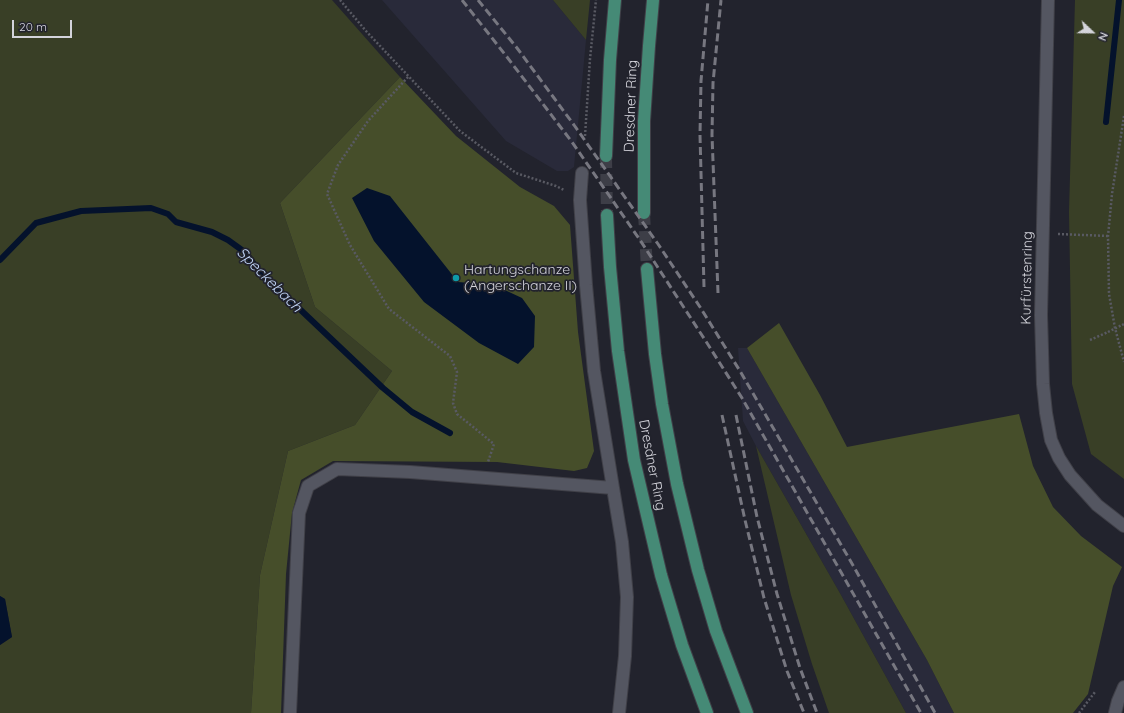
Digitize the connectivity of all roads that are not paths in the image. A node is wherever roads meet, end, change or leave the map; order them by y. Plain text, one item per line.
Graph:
1 (615, 0) edge
2 (653, 0) edge
3 (1048, 0) edge
4 (606, 156) tunnel mouth
5 (582, 173) dead end
6 (644, 213) tunnel mouth
7 (607, 215) tunnel mouth
8 (647, 269) tunnel mouth
9 (613, 488) junction
10 (1124, 526) edge
11 (1124, 687) edge
12 (290, 713) edge
13 (619, 713) edge
14 (707, 713) edge
15 (747, 713) edge
16 (1115, 713) edge

1 - 4 main road, Dresdner Ring
2 - 6 main road, Dresdner Ring
3 - 10 street, Kurfürstenring
5 - 9 street
7 - 14 main road, Dresdner Ring
8 - 15 main road, Dresdner Ring
9 - 12 street
9 - 13 street
11 - 16 street

